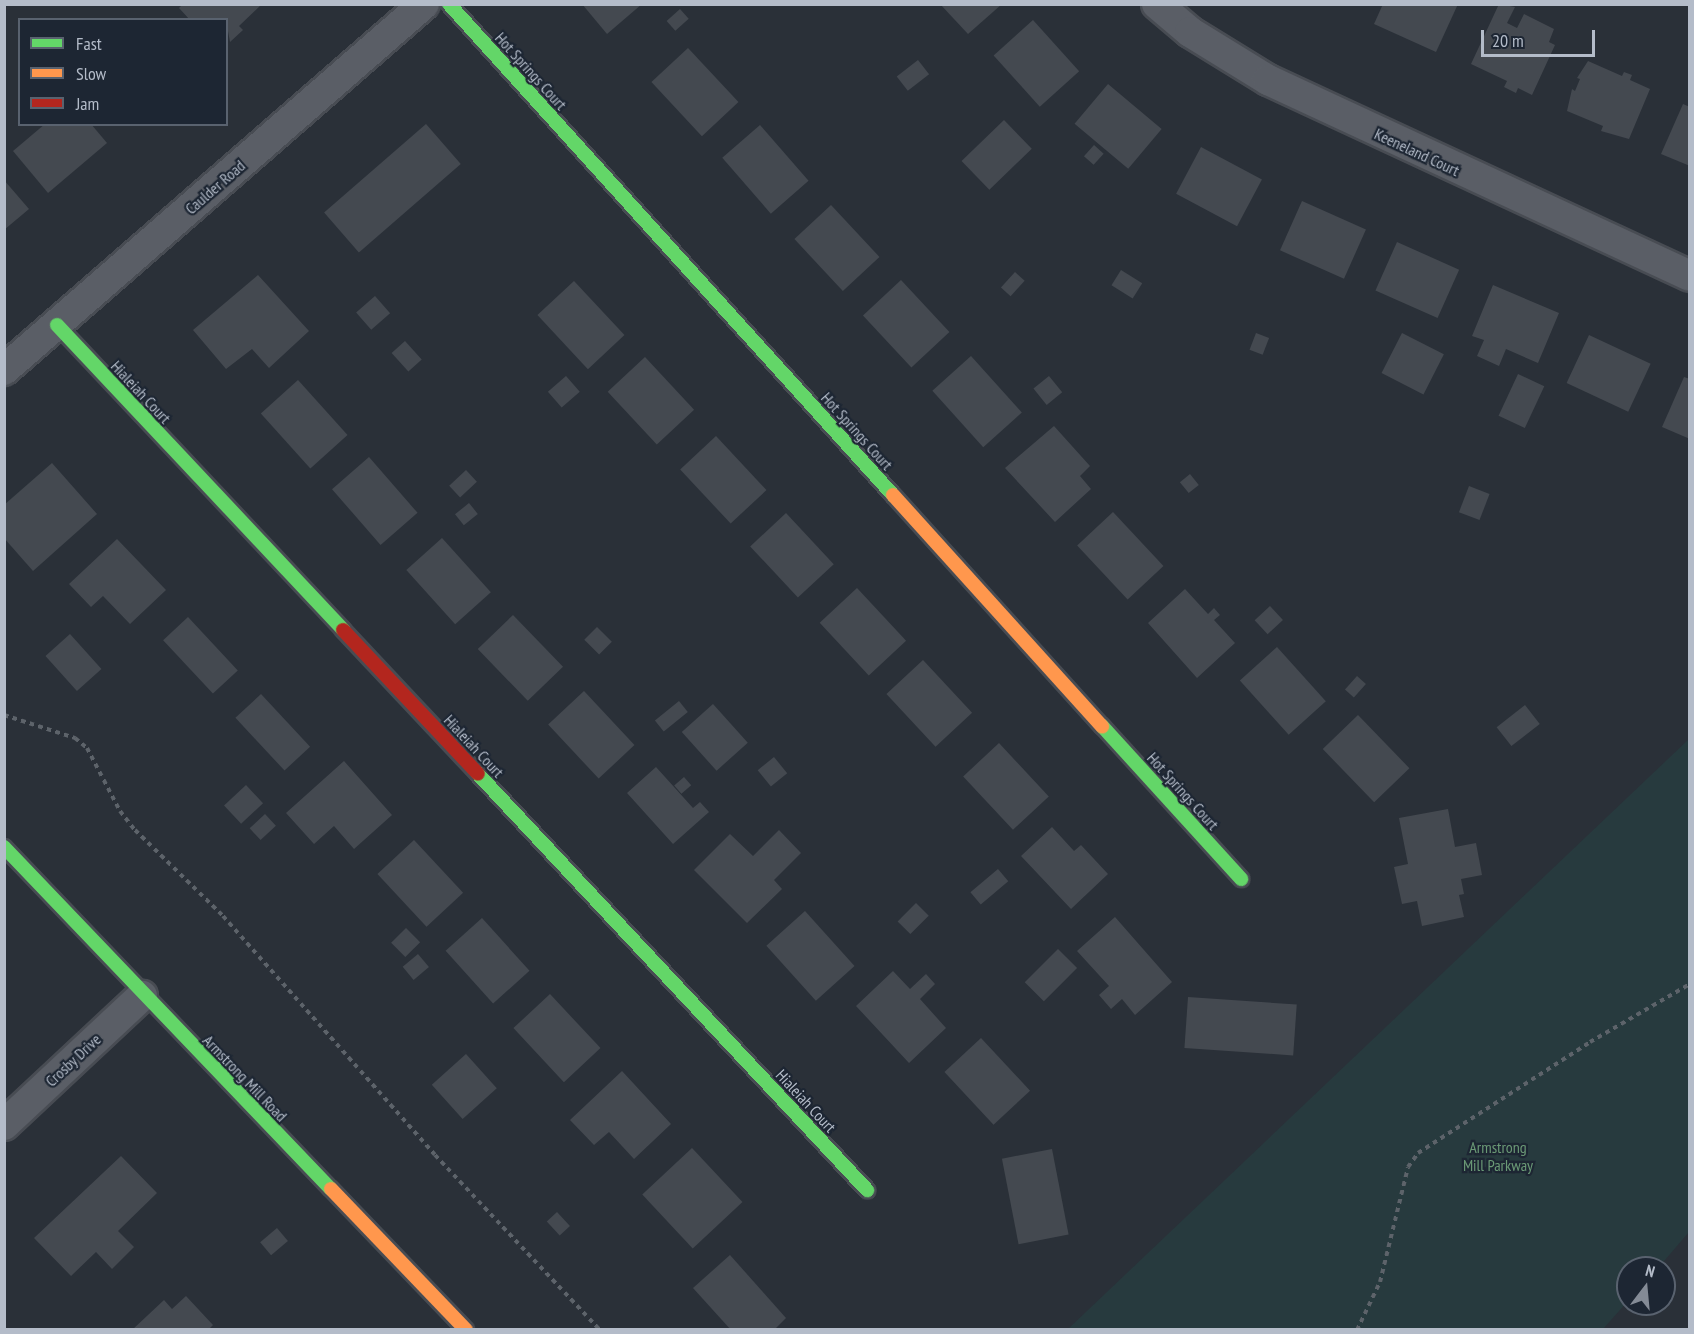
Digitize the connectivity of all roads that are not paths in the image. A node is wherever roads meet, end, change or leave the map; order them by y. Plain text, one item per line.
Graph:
1 (424, 4) edge
2 (449, 4) edge
3 (1156, 4) edge
4 (1689, 276) edge
5 (57, 326) junction
6 (4, 370) edge
7 (4, 848) edge
8 (1241, 879) dead end
9 (142, 996) junction
10 (4, 1125) edge
11 (867, 1190) dead end
12 (466, 1329) edge

1 - 5 street, Caulder Road
2 - 8 street, Hot Springs Court
3 - 4 street, Keeneland Court
5 - 6 street, Caulder Road
5 - 11 street, Hialeiah Court
7 - 9 street, Armstrong Mill Road
9 - 10 street, Crosby Drive
9 - 12 street, Armstrong Mill Road

